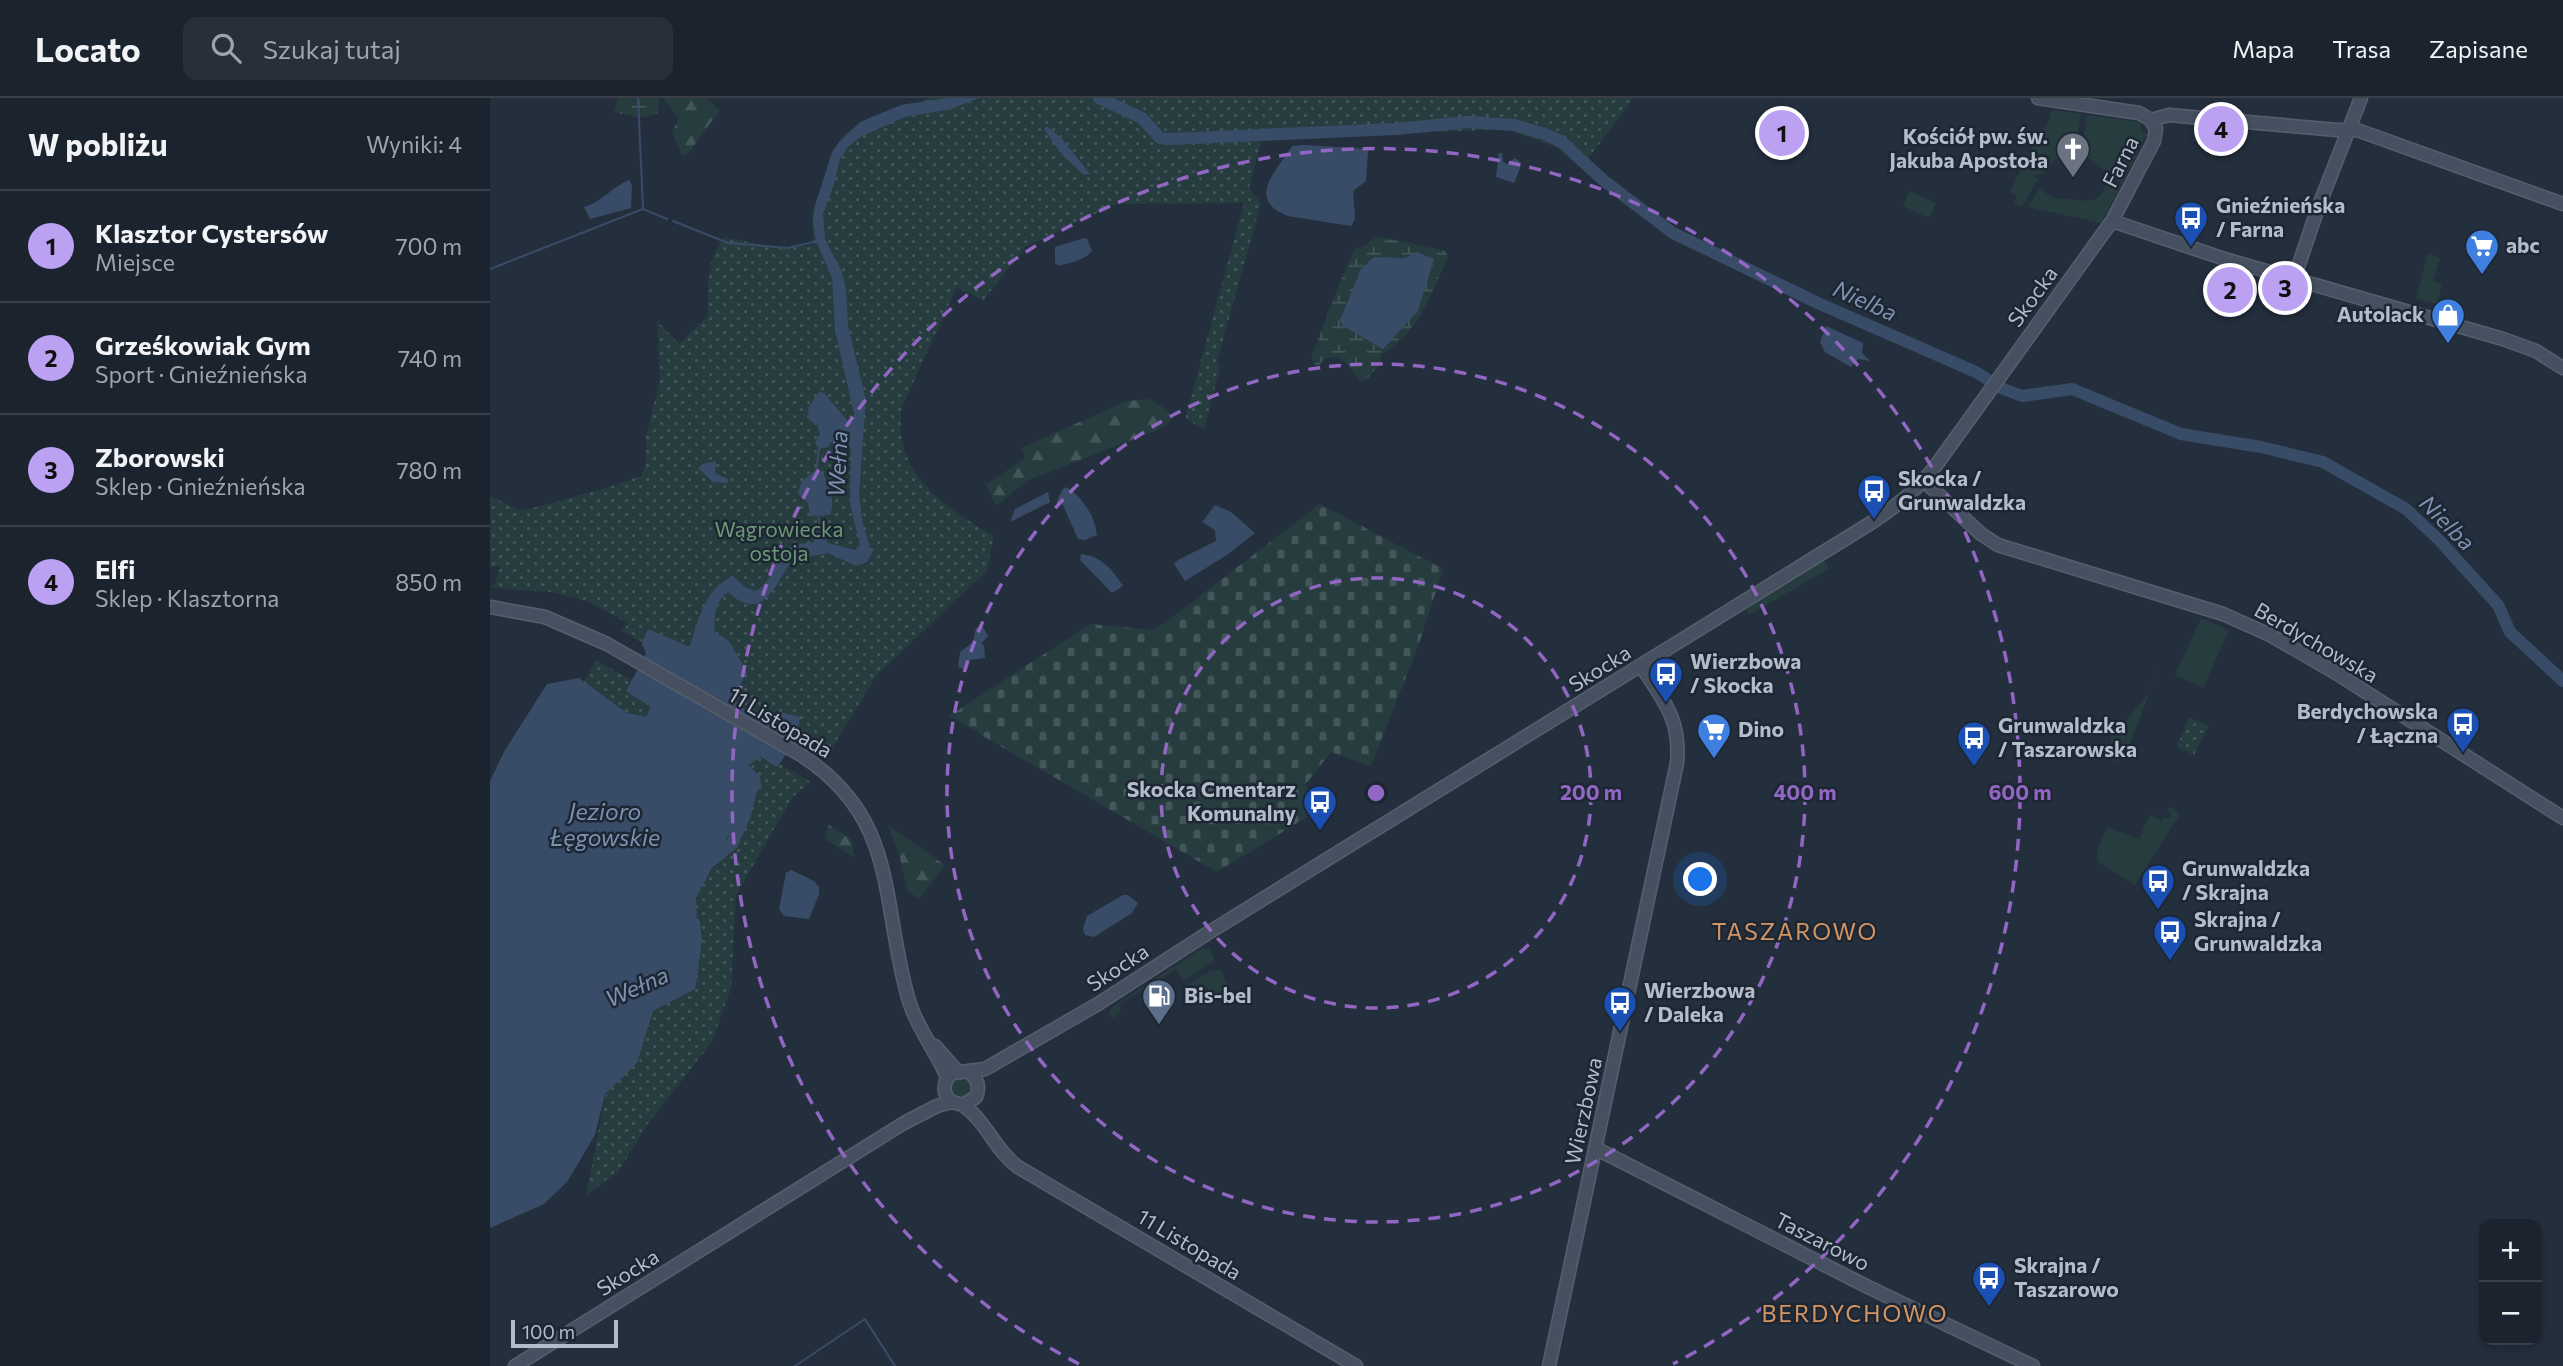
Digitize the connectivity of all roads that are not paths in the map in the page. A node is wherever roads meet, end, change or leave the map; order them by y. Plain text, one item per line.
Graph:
1 (2038, 98) edge
2 (2361, 98) edge
3 (2151, 120) junction
4 (2349, 130) junction
5 (2563, 204) edge
6 (2112, 221) junction
7 (2294, 279) junction
8 (2563, 368) edge
9 (1924, 481) junction
10 (490, 607) edge
11 (1641, 666) junction
12 (2563, 818) edge
13 (1018, 1051) junction
14 (954, 1077) junction
15 (977, 1092) junction
16 (958, 1103) junction
17 (904, 1123) junction
18 (1595, 1148) junction
19 (1005, 1155) junction
20 (515, 1366) edge
21 (1356, 1366) edge
22 (1549, 1366) edge
23 (2033, 1366) edge

1 - 3 street
2 - 4 street
3 - 4 street
3 - 6 street, Farna
4 - 5 street
4 - 7 street
6 - 7 street
6 - 9 street, Skocka
7 - 8 street
9 - 11 street, Skocka
9 - 12 street, Berdychowska
10 - 14 street, 11 Listopada
11 - 13 street, Skocka
11 - 18 street, Wierzbowa
13 - 14 street, Skocka
13 - 15 street, Skocka
14 - 15 street, 11 Listopada
14 - 16 street, 11 Listopada
14 - 17 street, Skocka
15 - 16 street, Skocka
15 - 19 street, 11 Listopada
16 - 17 street, Skocka
16 - 19 street, 11 Listopada
17 - 20 street, Skocka
18 - 22 street, Wierzbowa
18 - 23 street, Taszarowo
19 - 21 street, 11 Listopada

